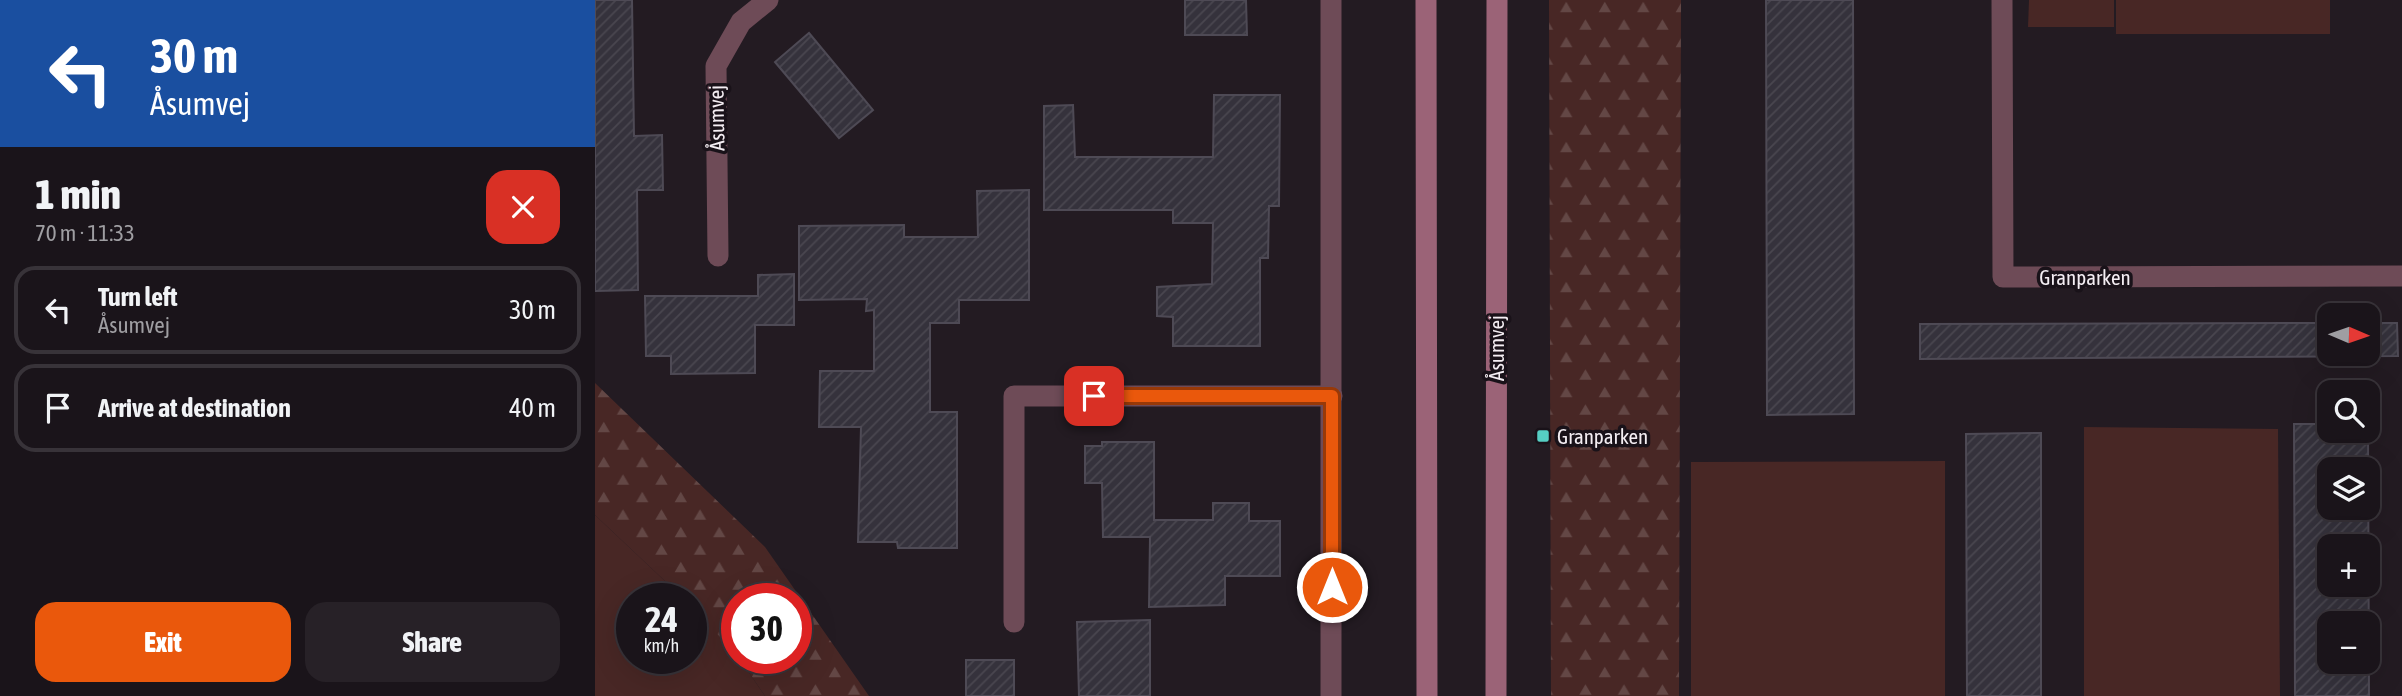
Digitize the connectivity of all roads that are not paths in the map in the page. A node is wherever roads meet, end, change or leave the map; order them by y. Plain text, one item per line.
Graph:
1 (768, 0) edge
2 (1331, 0) edge
3 (1426, 0) edge
4 (1497, 0) edge
5 (2002, 0) edge
6 (718, 256) dead end
7 (2402, 276) edge
8 (1332, 396) junction
9 (1014, 622) dead end
10 (1331, 696) edge
11 (1427, 696) edge
12 (1496, 696) edge

1 - 6 street, Åsumvej
2 - 8 street
3 - 11 street
4 - 12 street, Åsumvej
5 - 7 street, Granparken
8 - 9 street
8 - 10 street

